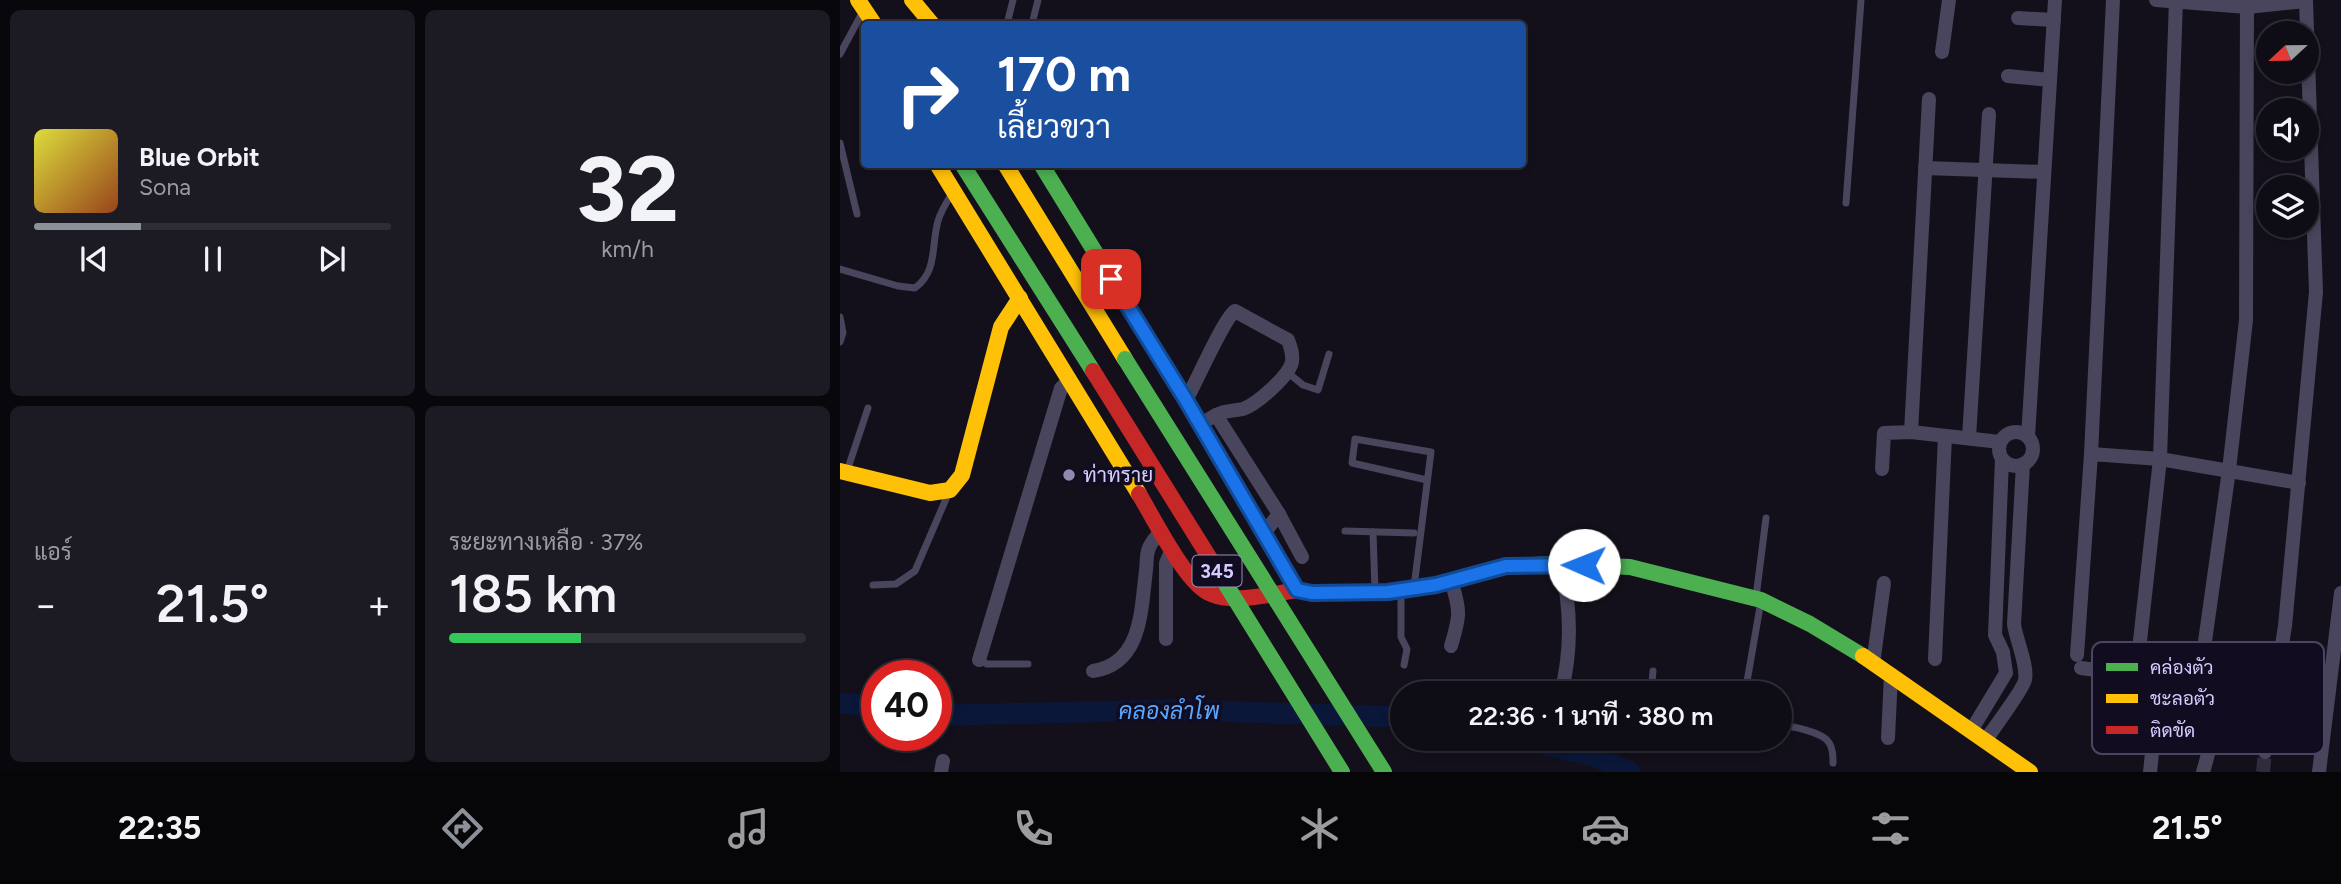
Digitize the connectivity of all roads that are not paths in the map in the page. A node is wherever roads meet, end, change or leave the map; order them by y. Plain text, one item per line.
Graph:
1 (901, 0) edge
2 (912, 0) edge
3 (1013, 0) edge
4 (1038, 0) edge
5 (1861, 0) edge
6 (1949, 0) edge
7 (2055, 0) edge
8 (2113, 0) edge
9 (2156, 0) edge
10 (2176, 1) edge
11 (2247, 3) edge
12 (862, 13) edge
13 (2018, 18) dead end
14 (2054, 20) junction
15 (914, 21) edge
16 (930, 21) edge
17 (1008, 21) edge
18 (1032, 21) edge
19 (1942, 51) dead end
20 (840, 54) edge
21 (2008, 76) dead end
22 (2050, 80) junction
23 (1928, 99) dead end
24 (1989, 114) dead end
25 (840, 143) edge
26 (939, 168) edge
27 (964, 168) edge
28 (1008, 168) edge
29 (1925, 168) junction
30 (1044, 169) edge
31 (1986, 170) junction
32 (2044, 172) junction
33 (977, 188) junction
34 (1024, 194) junction
35 (956, 196) junction
36 (1846, 203) dead end
37 (857, 214) dead end
38 (840, 269) edge
39 (1020, 298) junction
40 (840, 317) edge
41 (840, 342) edge
42 (1329, 354) dead end
43 (1287, 372) junction
44 (1069, 381) junction
45 (1186, 400) junction
46 (868, 408) dead end
47 (1216, 415) junction
48 (1200, 423) junction
49 (1911, 432) junction
50 (1945, 436) junction
51 (2028, 437) junction
52 (1969, 439) junction
53 (2000, 442) junction
54 (2091, 454) junction
55 (2002, 459) junction
56 (2160, 459) junction
57 (2023, 464) junction
58 (1882, 469) dead end
59 (2229, 470) junction
60 (843, 472) edge
61 (1427, 481) junction
62 (2299, 483) junction
63 (950, 490) junction
64 (1279, 514) junction
65 (1766, 518) dead end
66 (1161, 530) junction
67 (1345, 531) dead end
68 (1265, 532) junction
69 (1373, 532) junction
70 (1415, 533) dead end
71 (1176, 555) junction
72 (1302, 556) dead end
73 (1561, 564) junction
74 (1451, 581) junction
75 (1884, 583) dead end
76 (873, 585) dead end
77 (1408, 589) junction
78 (1297, 590) junction
79 (1375, 592) junction
80 (2341, 593) edge
81 (1758, 599) junction
82 (1166, 639) dead end
83 (2140, 642) edge
84 (2205, 642) edge
85 (2282, 642) edge
86 (1451, 646) dead end
87 (1935, 659) dead end
88 (979, 660) joint
89 (1028, 664) dead end
90 (1873, 664) junction
91 (2092, 664) edge
92 (1404, 665) dead end
93 (1093, 671) dead end
94 (1653, 671) dead end
95 (1891, 674) junction
96 (1564, 681) edge
97 (1652, 681) edge
98 (1747, 681) edge
99 (2324, 725) edge
100 (1792, 726) edge
101 (1971, 731) junction
102 (1888, 738) dead end
103 (1985, 741) junction
104 (2152, 754) edge
105 (2208, 754) edge
106 (1833, 763) dead end
107 (1342, 772) edge
108 (1384, 772) edge
109 (2029, 772) edge
110 (2150, 772) edge
111 (2203, 772) edge

1 - 15 main road
2 - 16 main road
3 - 17 lane
4 - 18 lane
5 - 36 lane
6 - 19 street
7 - 14 street
8 - 54 street
9 - 10 street
10 - 11 street
10 - 56 street
11 - 59 street
11 - 62 street
12 - 20 lane
13 - 14 street
14 - 22 street
21 - 22 street
22 - 32 street
23 - 29 street
24 - 31 street
25 - 37 lane
26 - 35 main road
27 - 33 main road, 345
28 - 34 main road, 345
29 - 31 street
29 - 49 street
30 - 34 main road
30 - 45 main road
31 - 32 street
31 - 52 street
32 - 51 street
33 - 35 main road
33 - 107 main road, 345, bridge
34 - 108 main road, 345, bridge
35 - 38 lane
35 - 39 main road
39 - 44 main road
39 - 63 main road
40 - 41 lane
42 - 43 lane
43 - 45 street
43 - 47 street
44 - 66 main road
44 - 88 street
45 - 48 main road
46 - 60 lane
47 - 48 street
47 - 64 street
48 - 68 main road
49 - 50 street
49 - 58 street
50 - 52 street
50 - 87 street
51 - 53 street
51 - 57 street
52 - 53 street
53 - 55 street
54 - 56 street
54 - 91 street
55 - 57 street
55 - 101 street
56 - 59 street
56 - 83 street
57 - 103 street
59 - 62 street
59 - 84 street
60 - 63 main road
61 - 61 lane
61 - 77 lane
62 - 85 street
63 - 76 lane
64 - 68 street
64 - 72 street
65 - 81 lane
66 - 71 main road
66 - 93 street
67 - 69 lane
68 - 78 main road
69 - 70 lane
69 - 79 lane
71 - 78 main road
71 - 82 street
73 - 74 main road
73 - 81 main road
73 - 96 street
74 - 77 main road
74 - 86 street
75 - 90 street
77 - 79 main road
77 - 92 lane
78 - 79 main road
80 - 99 street
81 - 90 main road
81 - 98 lane
88 - 89 lane
90 - 95 main road
94 - 97 lane
95 - 101 main road
95 - 102 street
100 - 106 lane
101 - 103 main road
103 - 109 main road
104 - 110 street
105 - 111 street

